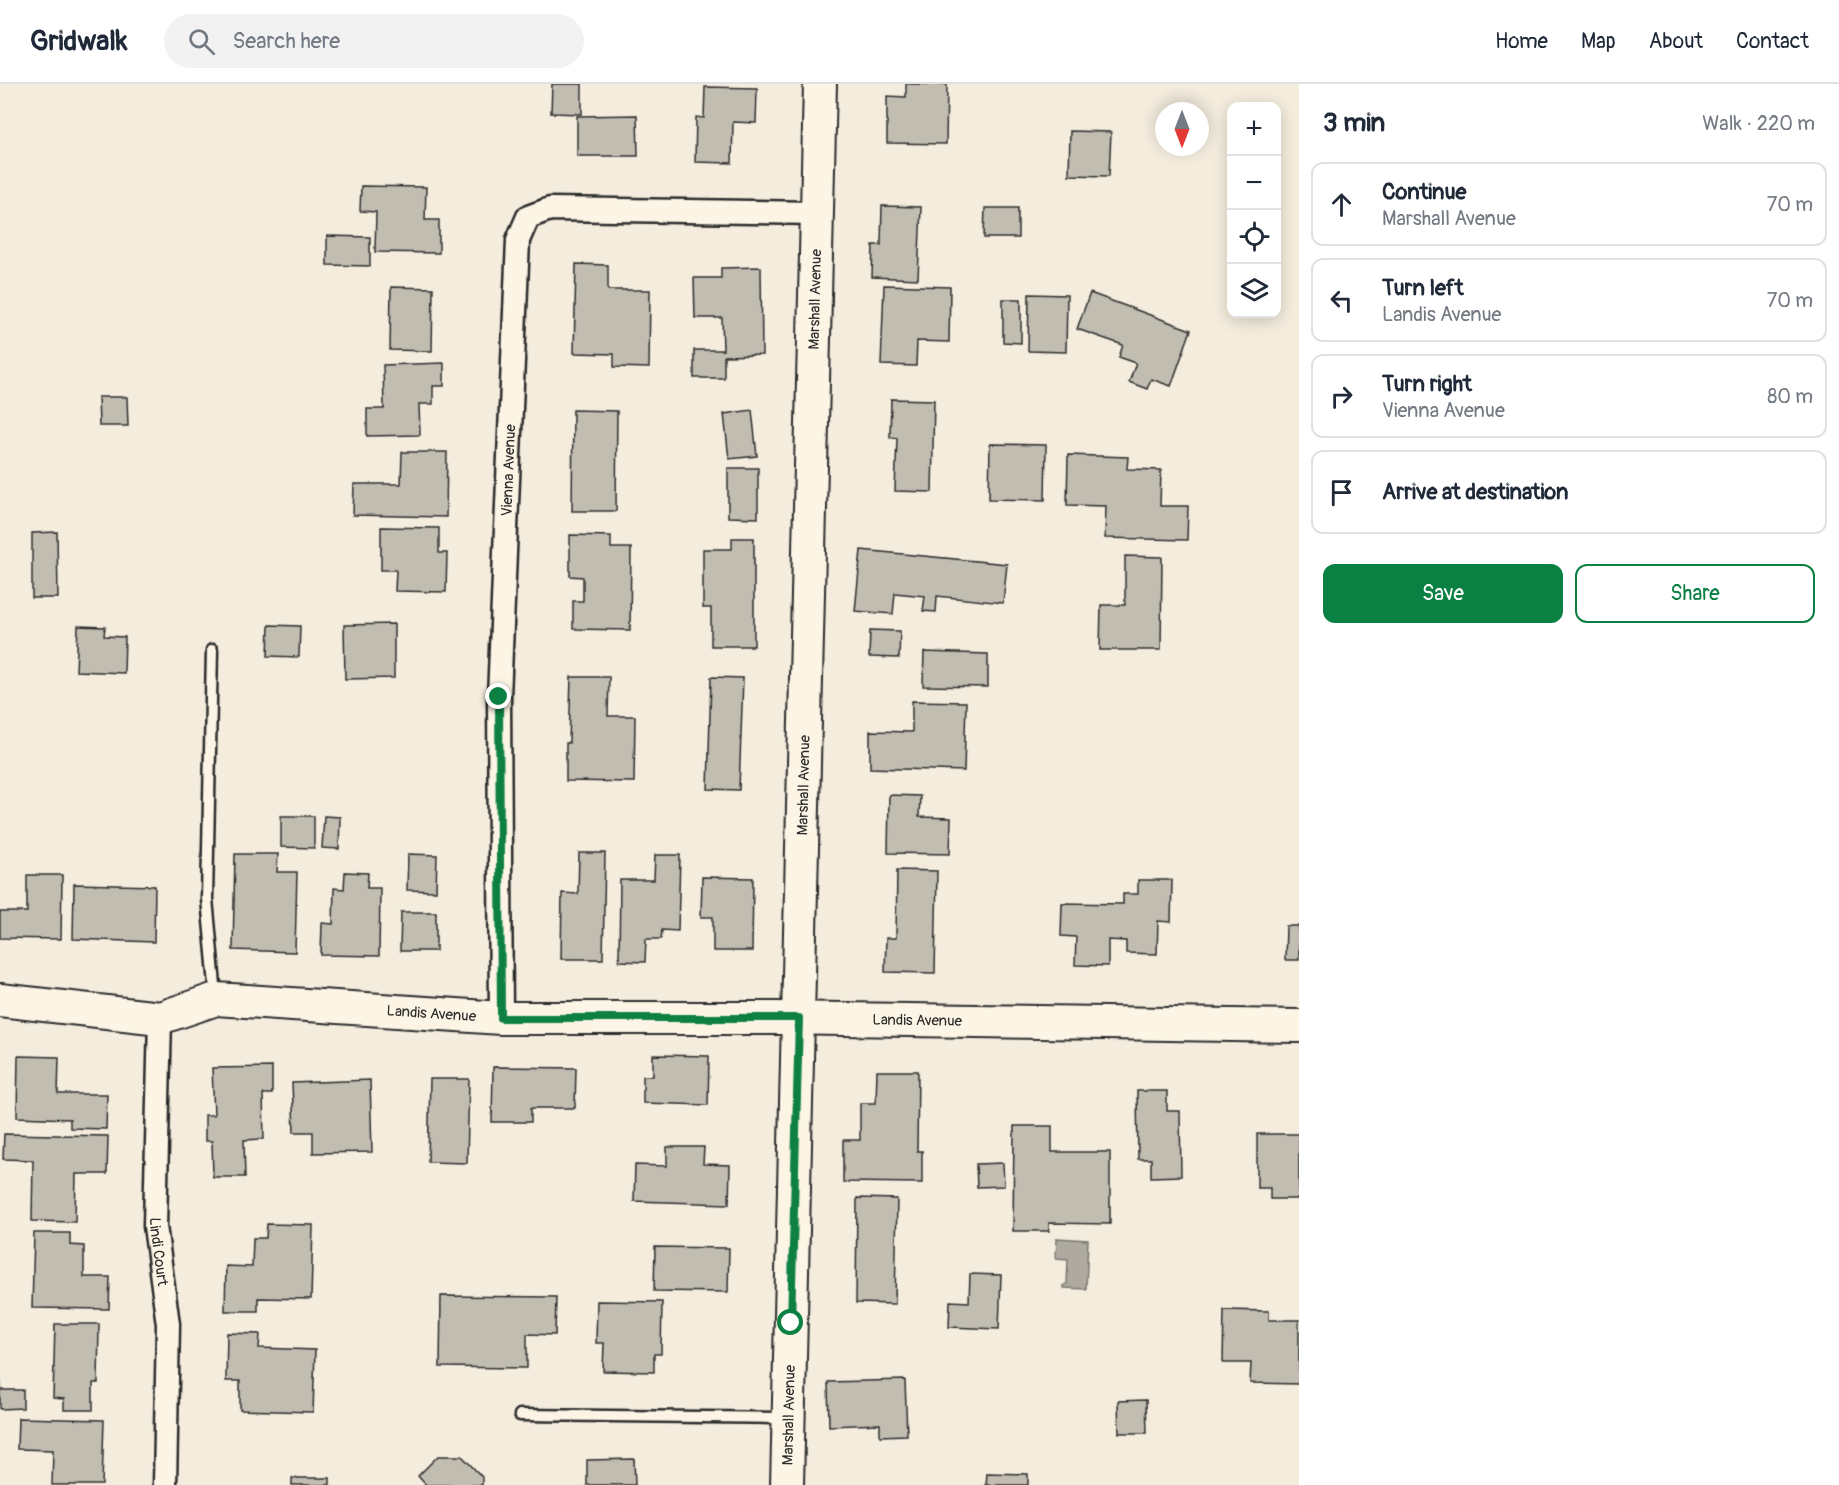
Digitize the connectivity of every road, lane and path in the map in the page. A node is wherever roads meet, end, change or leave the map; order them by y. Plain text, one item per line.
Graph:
1 (820, 84) edge
2 (817, 213) junction
3 (212, 650) dead end
4 (216, 999) junction
5 (0, 1000) edge
6 (160, 1018) junction
7 (501, 1018) junction
8 (799, 1018) junction
9 (1299, 1026) edge
10 (520, 1415) dead end
11 (789, 1418) junction
12 (165, 1485) edge
13 (788, 1485) edge

1 - 2 street, Marshall Avenue
2 - 7 street, Vienna Avenue
2 - 8 street, Marshall Avenue
3 - 4 lane
4 - 6 street, Landis Avenue
4 - 7 street, Landis Avenue
5 - 6 street, Landis Avenue
6 - 12 street, Lindi Court
7 - 8 street, Landis Avenue
8 - 9 street, Landis Avenue
8 - 11 street, Marshall Avenue
10 - 11 lane
11 - 13 street, Marshall Avenue

